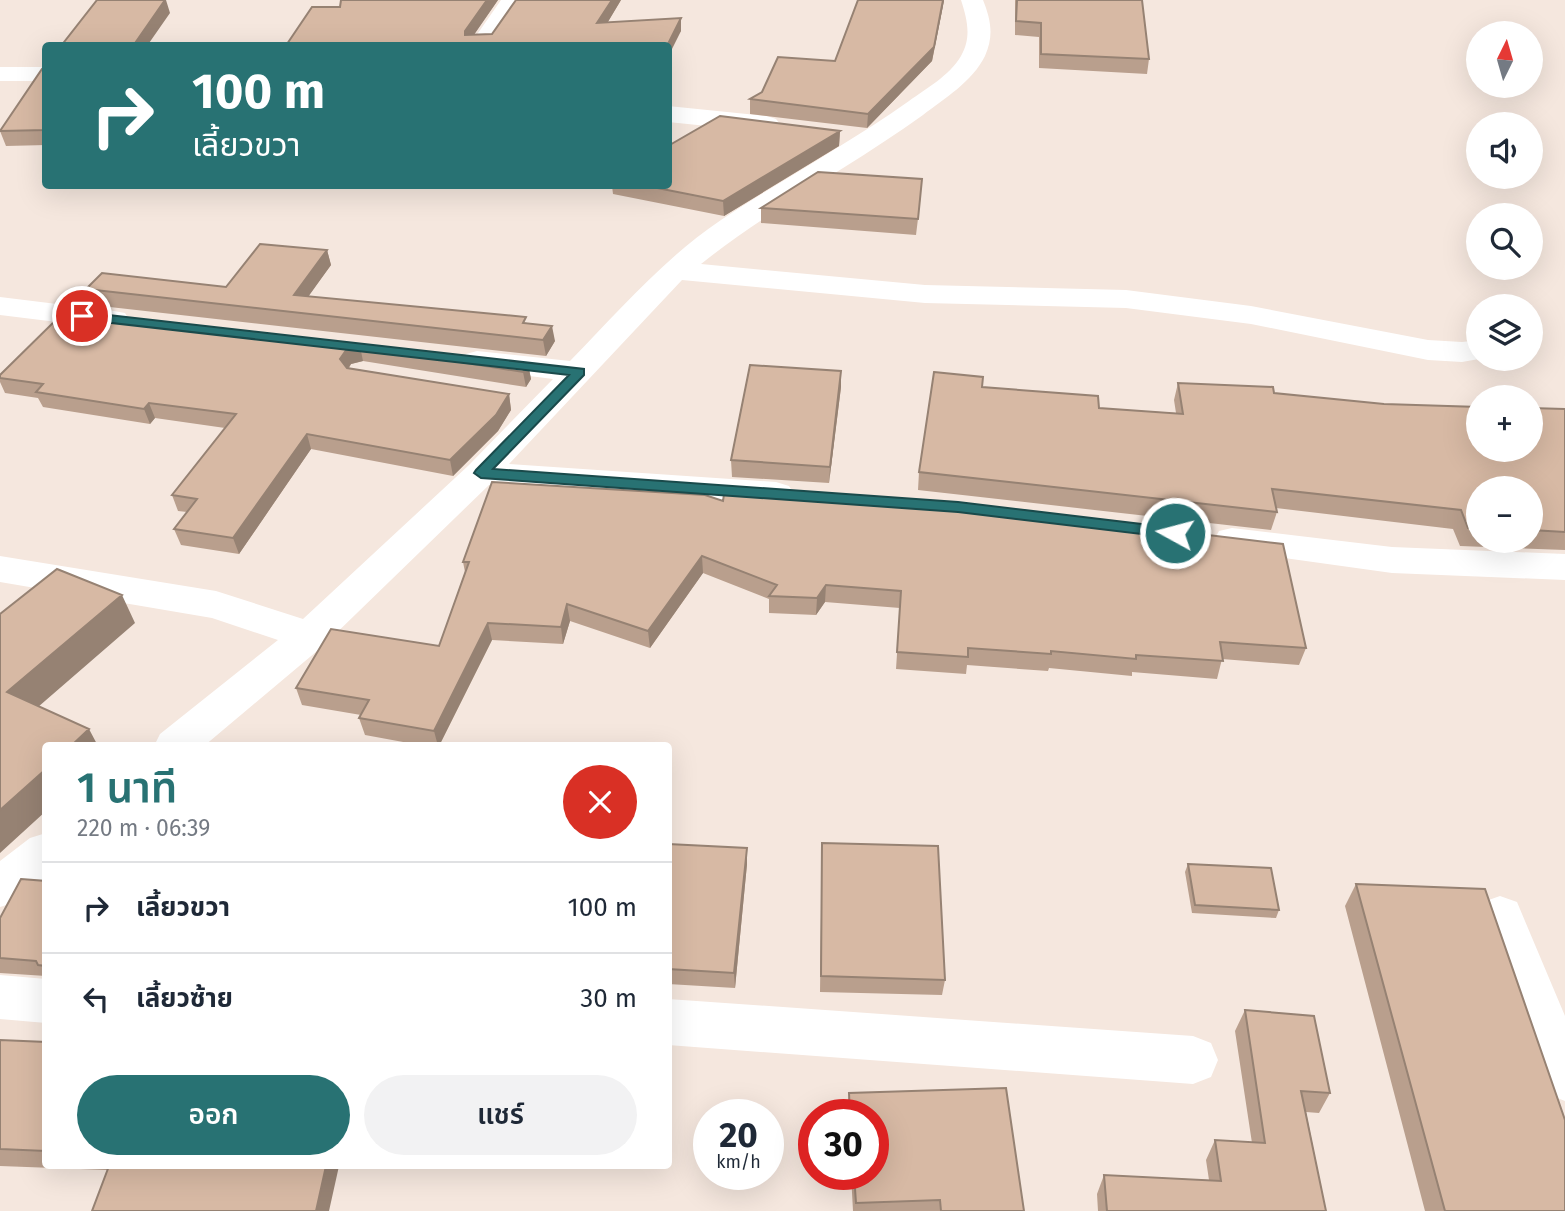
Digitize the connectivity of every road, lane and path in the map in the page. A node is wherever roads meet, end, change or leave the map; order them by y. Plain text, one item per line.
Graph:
1 (512, 0) edge
2 (972, 0) edge
3 (483, 42) edge
4 (0, 74) edge
5 (42, 74) edge
6 (672, 114) edge
7 (791, 127) edge
8 (838, 134) edge
9 (873, 139) junction
10 (675, 270) junction
11 (0, 306) edge
12 (0, 324) edge
13 (1466, 351) edge
14 (446, 358) edge
15 (579, 372) junction
16 (509, 397) edge
17 (548, 403) junction
18 (481, 473) junction
19 (808, 496) edge
20 (1202, 537) edge
21 (1565, 567) edge
22 (0, 569) edge
23 (309, 636) junction
24 (180, 742) edge
25 (42, 854) edge
26 (0, 888) edge
27 (1500, 916) dead end
28 (0, 997) edge
29 (42, 1001) edge
30 (672, 1022) edge
31 (1194, 1060) dead end
32 (1565, 1077) edge

1 - 3 street
2 - 9 street
4 - 5 street
6 - 7 street
8 - 9 street
9 - 10 street
10 - 13 street
10 - 15 street
11 - 12 street
14 - 15 street
15 - 17 street
16 - 17 street
17 - 18 street
18 - 19 street
18 - 23 street
20 - 21 street
22 - 23 street
23 - 24 street
25 - 26 street
27 - 32 street
28 - 29 street
30 - 31 street

